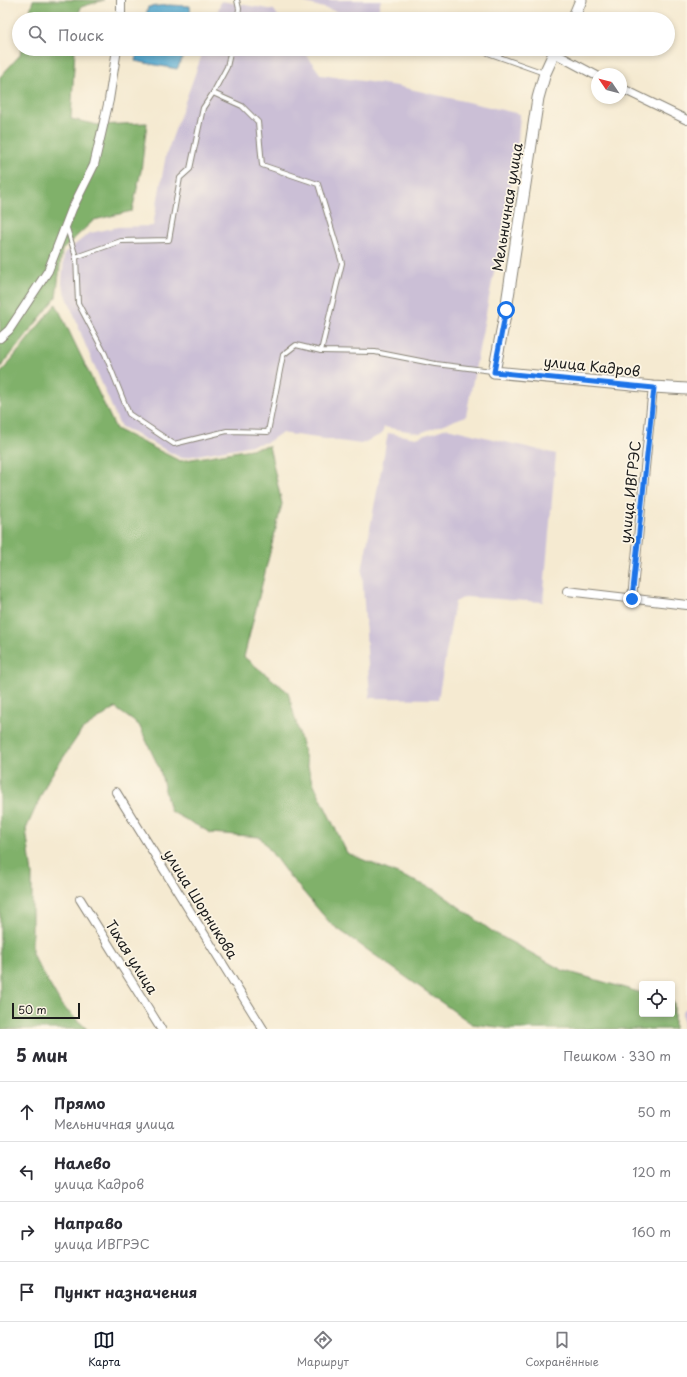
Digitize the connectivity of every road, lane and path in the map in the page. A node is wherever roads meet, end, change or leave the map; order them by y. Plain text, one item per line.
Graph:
1 (121, 0) edge
2 (237, 0) edge
3 (581, 0) edge
4 (121, 12) edge
5 (239, 12) edge
6 (576, 12) edge
7 (116, 56) edge
8 (230, 56) edge
9 (497, 56) edge
10 (553, 56) edge
11 (563, 56) edge
12 (591, 72) edge
13 (545, 73) junction
14 (627, 91) edge
15 (213, 93) junction
16 (687, 120) edge
17 (66, 223) junction
18 (76, 257) junction
19 (0, 338) edge
20 (322, 351) junction
21 (494, 372) junction
22 (654, 388) junction
23 (687, 389) edge
24 (567, 591) dead end
25 (632, 599) junction
26 (687, 605) edge
27 (116, 792) dead end
28 (80, 899) dead end
29 (161, 1029) edge
30 (263, 1029) edge

1 - 4 street
2 - 5 lane
3 - 6 street
7 - 17 street
8 - 15 lane
9 - 13 lane
10 - 13 street, Мельничная улица
11 - 12 street
13 - 21 street, Мельничная улица
14 - 16 street
15 - 18 lane
15 - 20 lane
17 - 18 lane
17 - 19 street
18 - 20 lane
20 - 21 lane
21 - 22 street, улица Кадров
22 - 23 street, улица Кадров
22 - 25 street, улица ИВГРЭС
24 - 25 street
25 - 26 street
27 - 30 street, улица Шорникова
28 - 29 street, Тихая улица

